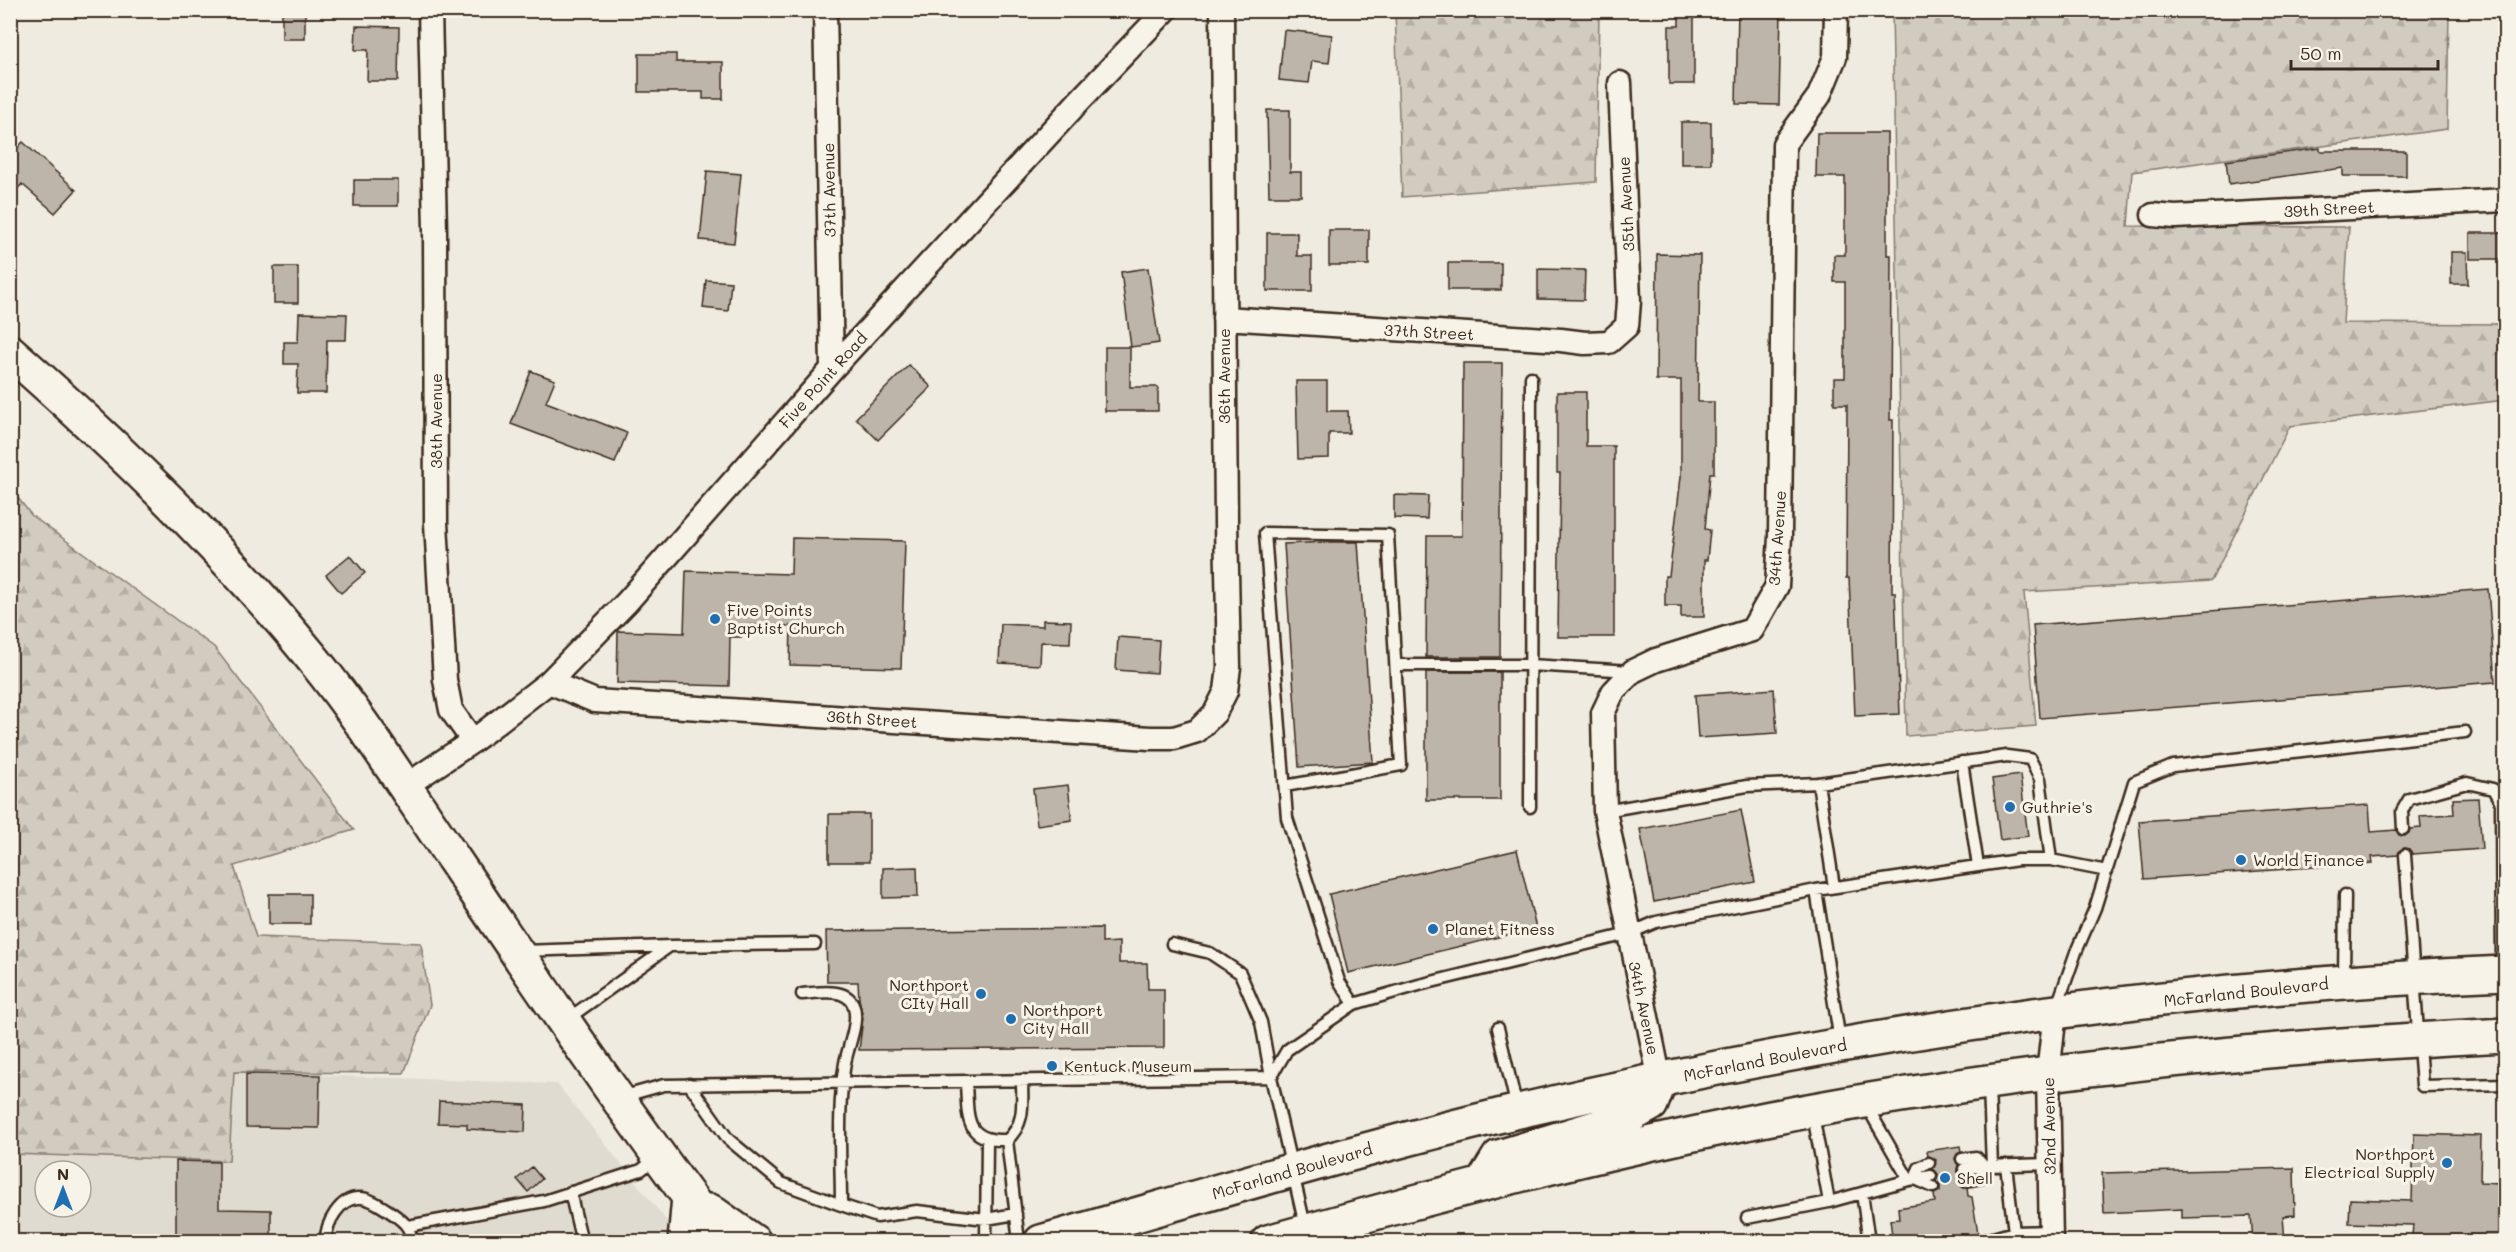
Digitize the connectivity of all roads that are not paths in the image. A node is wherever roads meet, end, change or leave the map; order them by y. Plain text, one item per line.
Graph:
1 (430, 10) edge
2 (825, 10) edge
3 (1166, 10) edge
4 (1222, 10) edge
5 (1836, 10) edge
6 (1620, 83) dead end
7 (2505, 200) edge
8 (2153, 215) dead end
9 (1224, 318) junction
10 (1627, 326) joint
11 (10, 352) edge
12 (832, 369) junction
13 (1531, 377) dead end
14 (1396, 665) junction
15 (1530, 665) junction
16 (1633, 671) junction
17 (549, 682) junction
18 (1197, 731) joint
19 (2464, 732) dead end
20 (473, 741) junction
21 (1962, 762) junction
22 (1818, 783) junction
23 (1285, 786) junction
24 (404, 787) junction
25 (1530, 807) dead end
26 (1605, 811) junction
27 (2403, 829) dead end
28 (2405, 855) dead end
29 (2051, 860) junction
30 (1978, 866) junction
31 (2107, 871) junction
32 (1834, 887) junction
33 (1816, 890) junction
34 (2345, 895) dead end
35 (1629, 934) junction
36 (815, 944) dead end
37 (1172, 944) dead end
38 (670, 946) junction
39 (516, 951) junction
40 (2504, 973) edge
41 (2415, 978) junction
42 (2344, 983) junction
43 (802, 994) dead end
44 (1354, 1004) junction
45 (2055, 1012) junction
46 (564, 1022) junction
47 (1498, 1028) dead end
48 (2505, 1035) edge
49 (2417, 1039) junction
50 (1841, 1045) junction
51 (2048, 1074) junction
52 (1271, 1077) junction
53 (1022, 1080) junction
54 (966, 1081) junction
55 (1660, 1081) junction
56 (842, 1083) junction
57 (1989, 1083) junction
58 (689, 1084) junction
59 (2505, 1084) edge
60 (618, 1098) junction
61 (1864, 1102) junction
62 (1517, 1111) junction
63 (1813, 1111) junction
64 (987, 1140) junction
65 (1007, 1140) junction
66 (660, 1156) junction
67 (1929, 1163) dead end
68 (2050, 1164) junction
69 (2006, 1165) junction
70 (1988, 1166) junction
71 (1964, 1170) dead end
72 (1291, 1171) junction
73 (1912, 1179) junction
74 (1932, 1182) dead end
75 (1481, 1185) junction
76 (570, 1192) junction
77 (1862, 1193) junction
78 (689, 1197) junction
79 (1829, 1202) junction
80 (841, 1205) junction
81 (1016, 1214) junction
82 (1747, 1218) dead end
83 (987, 1219) junction
84 (408, 1226) junction
85 (2014, 1232) junction
86 (1307, 1236) edge
87 (2050, 1236) edge
88 (326, 1242) edge
89 (412, 1242) edge
90 (582, 1242) edge
91 (685, 1242) edge
92 (723, 1242) edge
93 (754, 1242) edge
94 (986, 1242) edge
95 (1018, 1242) edge
96 (1041, 1242) edge
97 (1268, 1242) edge
98 (1869, 1242) edge
99 (1979, 1242) edge

1 - 20 street, 38th Avenue
2 - 12 street, 37th Avenue
3 - 12 street, Five Point Road
4 - 9 street, 36th Avenue
5 - 16 street, 34th Avenue
6 - 10 street, 35th Avenue
7 - 8 street, 39th Street
9 - 10 street, 37th Street
9 - 18 street, 36th Avenue
11 - 24 highway
12 - 17 street, Five Point Road
13 - 15 lane
14 - 15 lane
14 - 23 lane
14 - 23 lane
15 - 16 lane
15 - 25 lane
16 - 26 street, 34th Avenue
17 - 18 street, 36th Street
17 - 20 street, Five Point Road
19 - 31 lane
20 - 24 street
21 - 22 lane
21 - 29 lane
21 - 30 lane
22 - 26 lane
22 - 32 lane
23 - 44 lane
24 - 39 highway
26 - 35 street, 34th Avenue
27 - 40 lane
28 - 41 lane
29 - 30 lane
29 - 31 lane
30 - 32 lane
31 - 45 lane
32 - 33 lane
33 - 35 lane
33 - 50 lane
34 - 42 lane
35 - 44 lane
35 - 55 street, 34th Avenue
36 - 38 lane
37 - 52 lane
38 - 39 lane
38 - 46 lane
39 - 46 highway
40 - 41 highway, McFarland Boulevard
41 - 42 highway, McFarland Boulevard
41 - 49 lane
42 - 45 highway, McFarland Boulevard
43 - 56 lane
44 - 52 lane
45 - 50 highway, McFarland Boulevard
45 - 51 street, 32nd Avenue
46 - 60 highway
47 - 62 lane
48 - 49 highway
49 - 51 highway
49 - 59 lane
50 - 55 highway, McFarland Boulevard
51 - 57 highway
51 - 68 street, 32nd Avenue
52 - 53 lane
52 - 72 lane
53 - 54 lane
53 - 65 lane
54 - 56 lane
54 - 64 lane
55 - 62 highway, McFarland Boulevard
55 - 75 highway
56 - 58 lane
56 - 80 lane
57 - 61 highway
57 - 70 lane
58 - 60 lane
58 - 80 lane
60 - 66 highway
61 - 63 highway
61 - 73 lane
62 - 72 highway, McFarland Boulevard
63 - 75 highway
63 - 79 lane
64 - 65 lane
64 - 83 lane
65 - 81 lane
66 - 76 lane
66 - 78 highway
67 - 73 lane
68 - 69 lane
68 - 87 street, 32nd Avenue
69 - 70 lane
69 - 85 lane
70 - 71 lane
72 - 86 lane
72 - 96 highway, McFarland Boulevard
73 - 74 lane
73 - 77 lane
75 - 86 highway
76 - 84 lane
76 - 90 lane
77 - 79 lane
77 - 98 lane
78 - 91 highway
78 - 92 highway
78 - 93 highway
79 - 82 lane
80 - 83 lane
81 - 83 lane
81 - 95 lane
83 - 94 lane
84 - 88 lane
84 - 89 lane
85 - 87 lane
85 - 99 lane
86 - 97 highway

